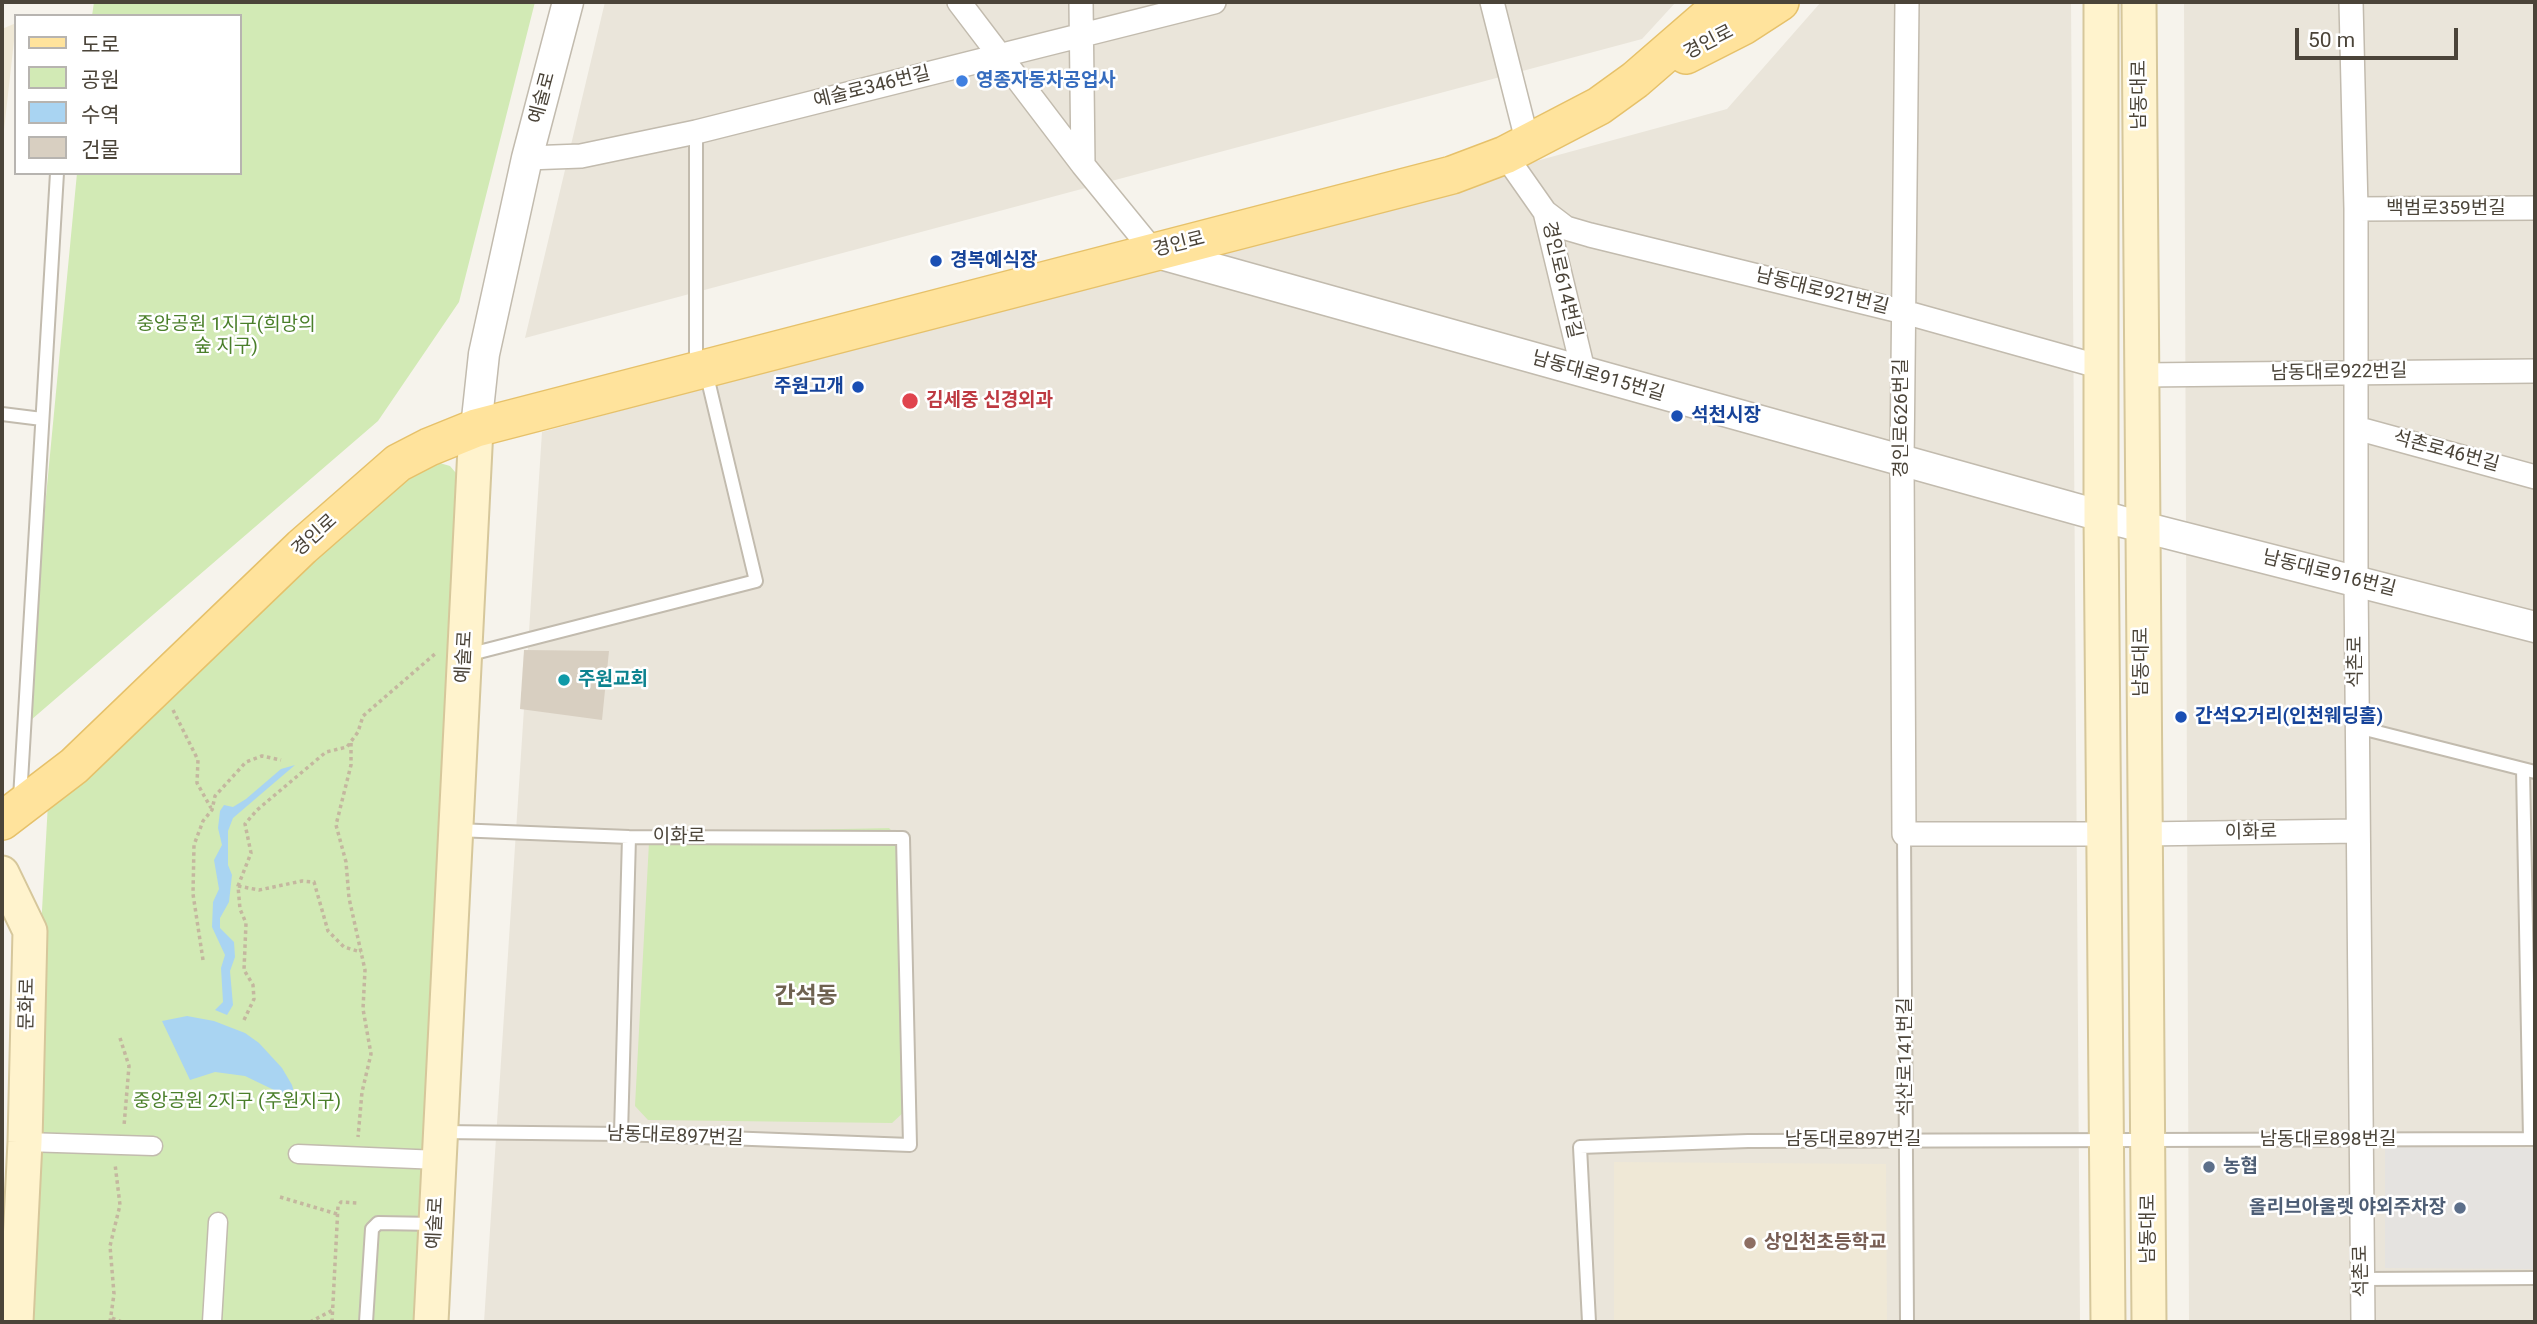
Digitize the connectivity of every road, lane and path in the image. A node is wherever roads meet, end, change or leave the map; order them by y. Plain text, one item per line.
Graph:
1 (568, 2) edge
2 (959, 2) edge
3 (1082, 2) edge
4 (1214, 2) edge
5 (1492, 2) edge
6 (1693, 2) edge
7 (1725, 2) edge
8 (1780, 2) edge
9 (1907, 2) edge
10 (2101, 2) edge
11 (2139, 2) edge
12 (2351, 2) edge
13 (1082, 36) junction
14 (1001, 57) junction
15 (1635, 80) junction
16 (696, 132) junction
17 (1517, 150) junction
18 (527, 158) junction
19 (1083, 165) junction
20 (57, 175) edge
21 (2535, 208) edge
22 (2356, 209) junction
23 (1545, 212) junction
24 (1154, 252) junction
25 (1903, 312) junction
26 (2101, 367) junction
27 (700, 369) junction
28 (2535, 371) edge
29 (2356, 373) junction
30 (1584, 374) junction
31 (2142, 375) junction
32 (2, 414) edge
33 (42, 419) junction
34 (476, 428) junction
35 (2356, 428) junction
36 (1902, 461) junction
37 (2535, 477) edge
38 (2122, 521) junction
39 (2356, 580) junction
40 (2535, 627) edge
41 (465, 642) junction
42 (158, 685) junction
43 (2357, 727) junction
44 (351, 741) junction
45 (281, 760) dead end
46 (2529, 771) edge
47 (212, 810) junction
48 (11, 814) edge
49 (454, 830) junction
50 (2358, 831) junction
51 (1904, 834) junction
52 (2106, 834) junction
53 (2143, 834) junction
54 (629, 837) junction
55 (2, 873) edge
56 (238, 886) junction
57 (362, 953) junction
58 (203, 960) dead end
59 (2531, 987) edge
60 (244, 1020) dead end
61 (120, 1038) dead end
62 (621, 1135) junction
63 (2532, 1139) edge
64 (1906, 1140) junction
65 (2361, 1140) junction
66 (2128, 1141) junction
67 (19, 1142) junction
68 (118, 1145) junction
69 (910, 1145) joint
70 (153, 1146) dead end
71 (440, 1146) junction
72 (298, 1154) dead end
73 (357, 1157) junction
74 (280, 1196) dead end
75 (357, 1203) dead end
76 (337, 1214) junction
77 (219, 1222) dead end
78 (436, 1224) junction
79 (2535, 1278) edge
80 (2362, 1279) junction
81 (334, 1310) junction
82 (111, 1320) edge
83 (16, 1322) edge
84 (122, 1322) edge
85 (212, 1322) edge
86 (310, 1322) edge
87 (332, 1322) edge
88 (366, 1322) edge
89 (430, 1322) edge
90 (1590, 1322) edge
91 (1907, 1322) edge
92 (2108, 1322) edge
93 (2149, 1322) edge
94 (2363, 1322) edge

1 - 18 street, 예술로
2 - 14 street
3 - 13 street
4 - 13 street, 예술로346번길
5 - 17 street
6 - 15 main road, 경인로
7 - 15 main road, 경인로
8 - 15 main road, 경인로
9 - 25 street, 경인로626번길
10 - 26 main road
11 - 31 main road, 남동대로
12 - 22 street, 석촌로
13 - 14 street, 예술로346번길
13 - 19 street
14 - 16 street, 예술로346번길
14 - 19 street
15 - 17 main road, 경인로
16 - 18 street, 예술로346번길
16 - 27 lane
17 - 23 street, 경인로614번길
17 - 24 main road, 경인로
18 - 34 street, 예술로
19 - 24 street
20 - 33 lane
21 - 22 street, 백범로359번길
22 - 29 street, 석촌로
23 - 25 street, 남동대로921번길
23 - 30 street, 경인로614번길
24 - 27 main road, 경인로
24 - 30 street, 남동대로915번길
25 - 26 street, 남동대로921번길
25 - 36 street, 경인로626번길
26 - 38 main road
27 - 34 main road, 경인로
27 - 41 lane
28 - 29 street, 남동대로922번길
29 - 31 street, 남동대로922번길
29 - 35 street, 석촌로
30 - 36 street, 남동대로915번길
31 - 38 main road, 남동대로
32 - 33 lane
33 - 48 lane
34 - 41 main road, 예술로
34 - 42 main road, 경인로
35 - 37 street, 석촌로46번길
35 - 39 street, 석촌로
36 - 38 street, 남동대로915번길
36 - 51 street, 경인로626번길
38 - 39 street, 남동대로916번길
38 - 52 main road
38 - 53 main road, 남동대로
39 - 40 street, 남동대로916번길
39 - 43 street, 석촌로
41 - 44 path
41 - 49 main road, 예술로
42 - 47 path
42 - 48 main road, 경인로
43 - 46 lane
43 - 50 street, 석촌로
44 - 56 path
44 - 57 path
45 - 47 path
46 - 59 lane, 남동대로898번길
47 - 58 path
49 - 54 lane, 이화로
49 - 71 main road, 예술로
50 - 53 street, 이화로
50 - 65 street, 석촌로
51 - 52 street
51 - 64 lane, 석산로141번길
52 - 66 main road
53 - 66 main road, 남동대로
54 - 62 lane
54 - 69 lane, 이화로
55 - 67 main road, 문화로
56 - 57 path
56 - 60 path
57 - 73 path
59 - 63 lane, 남동대로898번길
61 - 68 path
62 - 69 lane, 남동대로897번길
62 - 71 lane, 남동대로897번길
63 - 65 lane, 남동대로898번길
64 - 66 lane, 남동대로897번길
64 - 90 lane, 남동대로897번길
64 - 91 lane, 석산로141번길
65 - 66 lane, 남동대로898번길
65 - 80 street, 석촌로
66 - 92 main road
66 - 93 main road, 남동대로
67 - 68 street
67 - 83 main road, 문화로
68 - 70 street
68 - 82 path
71 - 73 street
71 - 78 main road, 예술로
72 - 73 street
74 - 76 path
75 - 76 path
76 - 81 path
77 - 85 street
78 - 88 lane
78 - 89 main road, 예술로
79 - 80 lane
80 - 94 street, 석촌로
81 - 86 path
81 - 87 path
82 - 84 path

